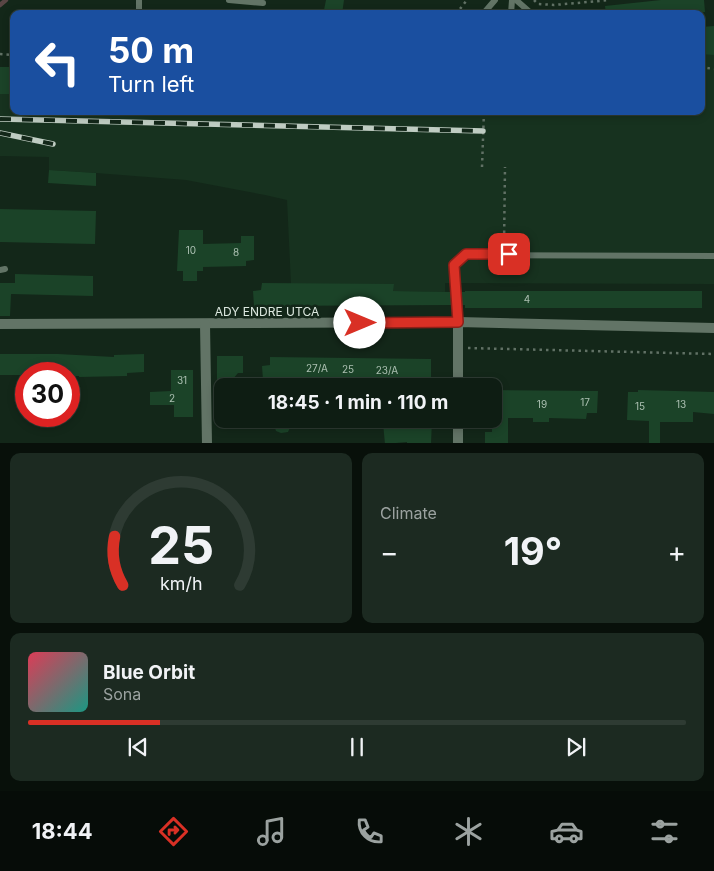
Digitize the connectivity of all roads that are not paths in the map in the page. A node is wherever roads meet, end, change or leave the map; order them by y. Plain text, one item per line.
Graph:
1 (230, 0) edge
2 (495, 0) edge
3 (514, 0) edge
4 (263, 3) dead end
5 (486, 10) edge
6 (527, 10) edge
7 (714, 256) edge
8 (458, 322) junction
9 (0, 324) edge
10 (205, 324) junction
11 (714, 328) edge
12 (458, 378) edge
13 (458, 428) edge
14 (206, 443) edge
15 (458, 443) edge

1 - 4 lane
2 - 5 lane
3 - 6 lane
7 - 8 lane
8 - 10 street, ADY ENDRE UTCA
8 - 11 street, ADY ENDRE UTCA
8 - 12 street
9 - 10 street, ADY ENDRE UTCA
10 - 14 street
13 - 15 street

